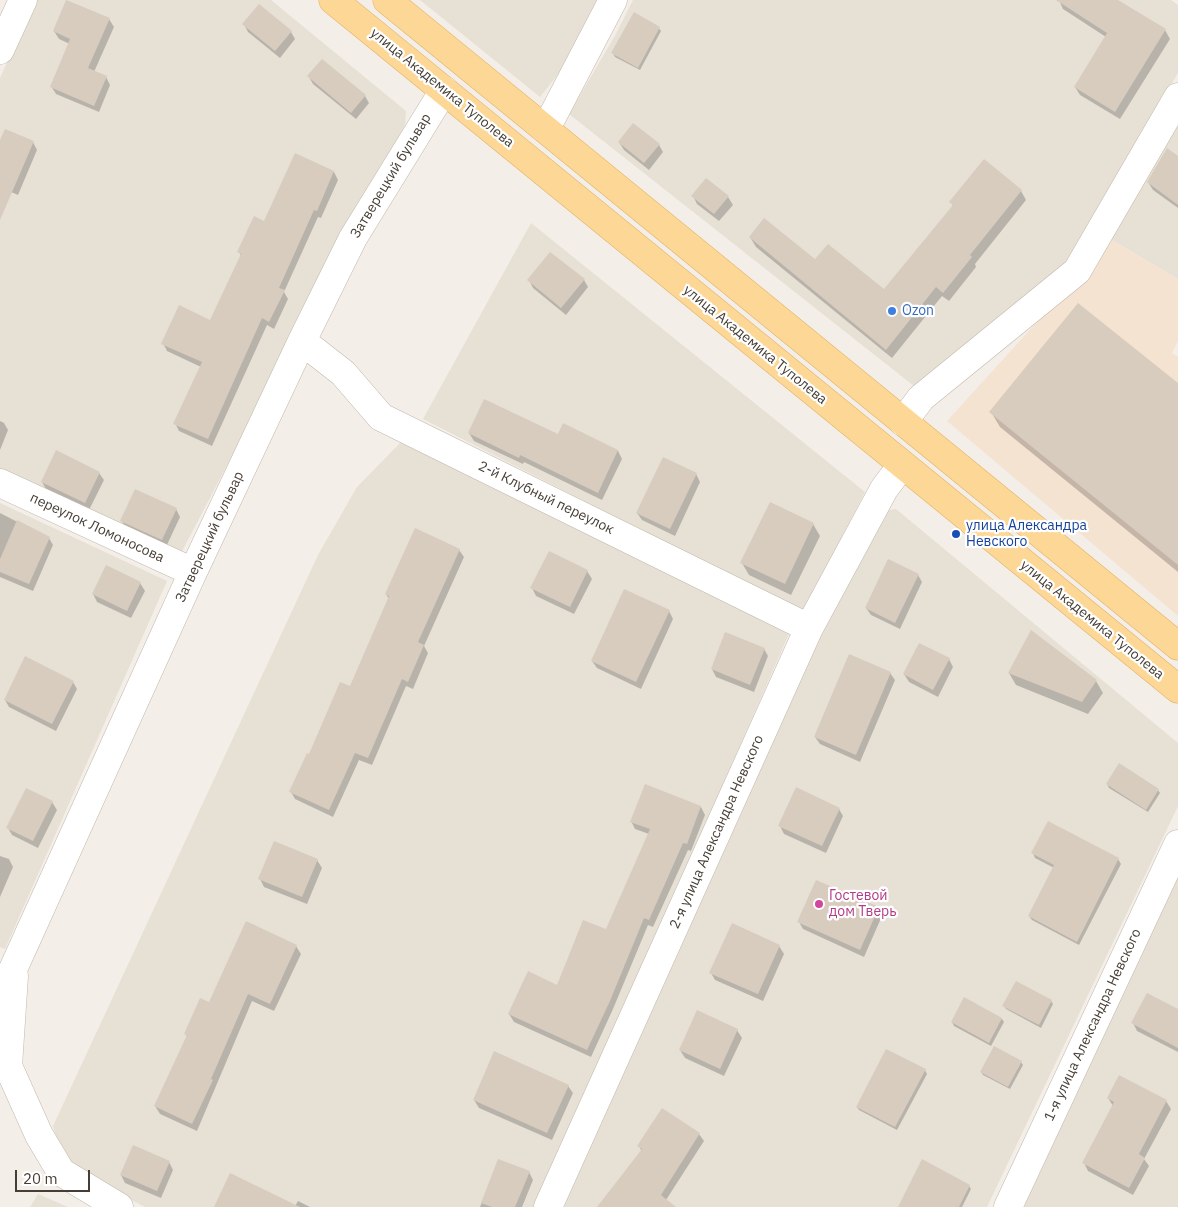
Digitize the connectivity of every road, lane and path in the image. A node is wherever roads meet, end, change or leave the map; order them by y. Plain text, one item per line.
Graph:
1 (23, 0) edge
2 (333, 0) edge
3 (387, 0) edge
4 (613, 0) edge
5 (0, 50) edge
6 (495, 89) junction
7 (444, 90) junction
8 (1178, 97) edge
9 (544, 128) junction
10 (302, 341) junction
11 (903, 422) junction
12 (902, 465) junction
13 (0, 483) edge
14 (193, 572) junction
15 (810, 628) junction
16 (1178, 646) edge
17 (1178, 689) edge
18 (1178, 844) edge
19 (7, 962) edge
20 (0, 998) edge
21 (119, 1207) edge
22 (548, 1207) edge
23 (1008, 1207) edge

1 - 5 street
2 - 7 main road, улица Академика Туполева
3 - 6 main road
4 - 9 street
6 - 7 main road
6 - 9 main road
7 - 10 street, Затверецкий бульвар
7 - 12 main road, улица Академика Туполева
8 - 11 street
9 - 11 main road
10 - 14 street, Затверецкий бульвар
10 - 15 street, 2-й Клубный переулок
11 - 16 main road
12 - 15 street, 2-я улица Александра Невского
12 - 17 main road, улица Академика Туполева
13 - 14 street, переулок Ломоносова
14 - 19 street, Затверецкий бульвар
15 - 22 street, 2-я улица Александра Невского
18 - 23 street, 1-я улица Александра Невского
19 - 20 street, Затверецкий бульвар
19 - 21 street

